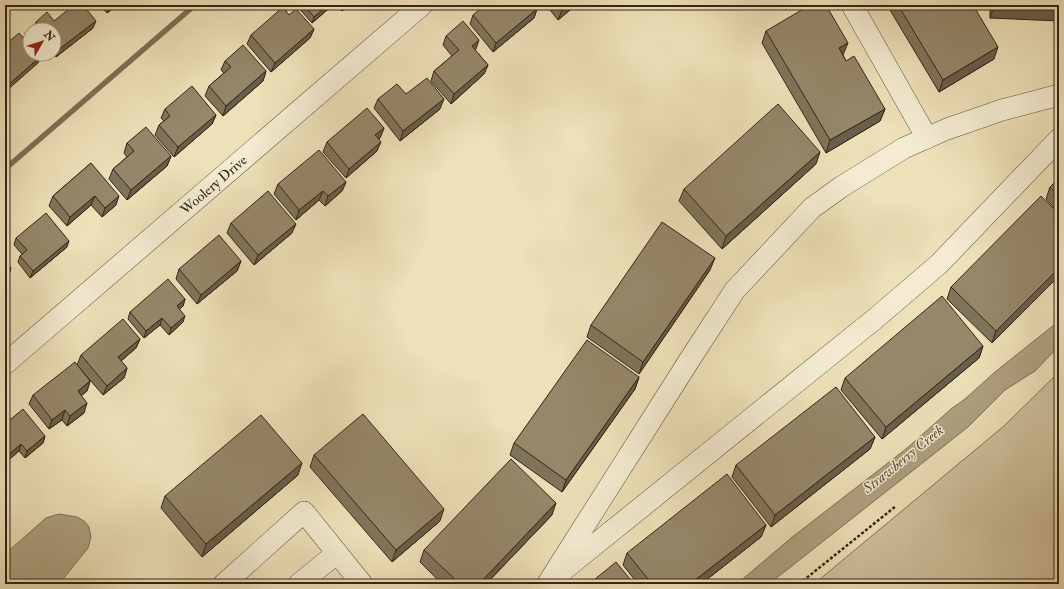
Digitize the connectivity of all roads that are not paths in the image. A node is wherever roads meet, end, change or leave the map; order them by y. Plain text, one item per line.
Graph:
1 (422, 5) edge
2 (852, 5) edge
3 (1059, 95) edge
4 (927, 138) junction
5 (1059, 139) edge
6 (5, 364) edge
7 (337, 553) junction
8 (547, 583) edge
9 (224, 584) edge
10 (300, 584) edge
11 (362, 584) edge

1 - 6 street, Woolery Drive
2 - 4 street
3 - 4 street
4 - 8 street
5 - 8 street
7 - 9 street
7 - 10 street
7 - 11 street

